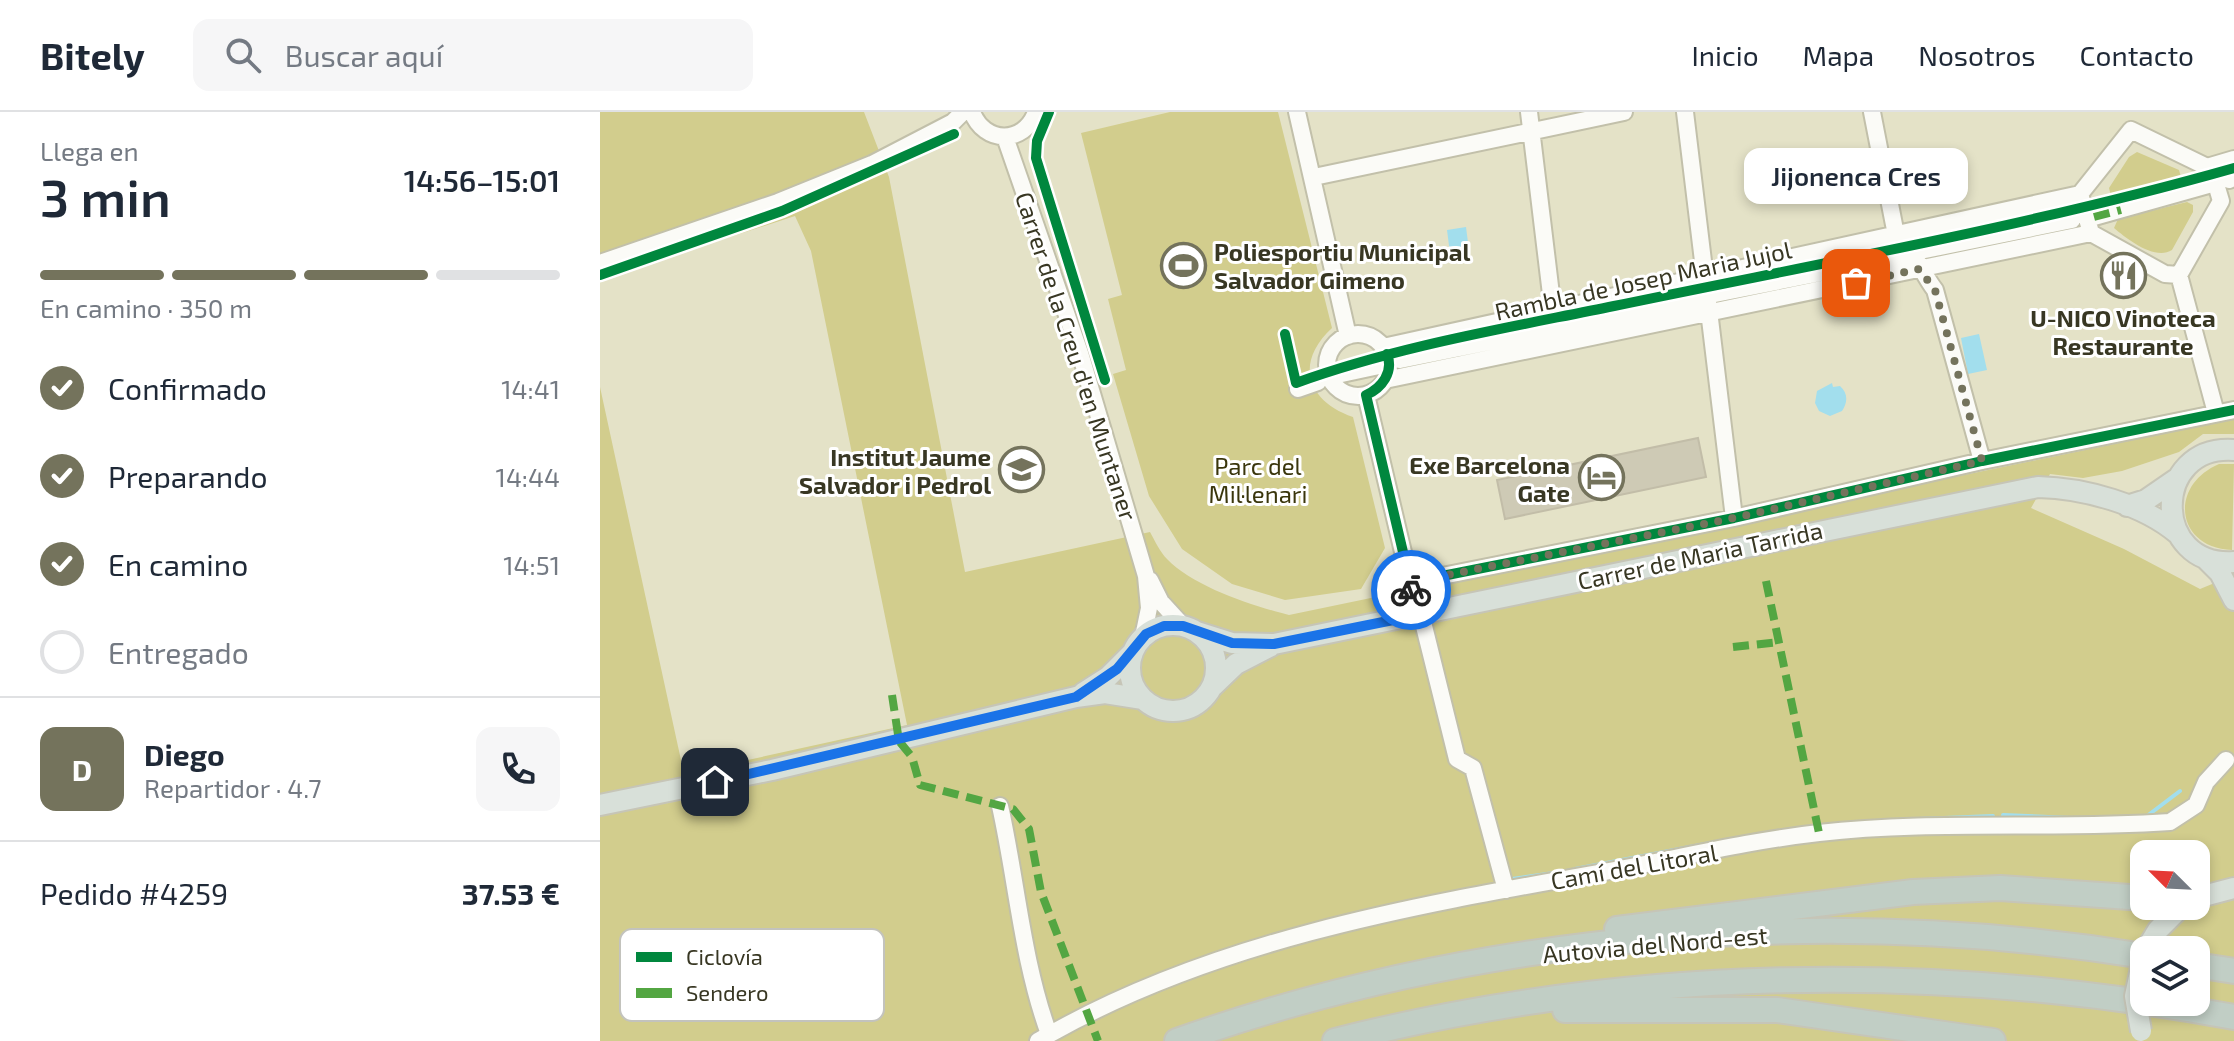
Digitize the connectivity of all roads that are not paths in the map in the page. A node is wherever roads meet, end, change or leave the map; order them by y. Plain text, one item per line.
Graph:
1 (972, 112) edge
2 (1036, 112) edge
3 (1297, 112) edge
4 (1529, 112) edge
5 (1624, 112) edge
6 (1685, 112) edge
7 (1872, 112) edge
8 (2126, 112) edge
9 (958, 117) edge
10 (981, 128) junction
11 (2131, 130) junction
12 (1532, 132) junction
13 (1005, 137) junction
14 (2234, 159) edge
15 (2207, 167) junction
16 (1314, 177) junction
17 (2208, 185) dead end
18 (2080, 194) junction
19 (2227, 199) edge
20 (2072, 220) dead end
21 (2093, 225) junction
22 (1896, 235) junction
23 (600, 263) edge
24 (1919, 269) junction
25 (2179, 275) junction
26 (1705, 277) junction
27 (1553, 311) junction
28 (1710, 315) junction
29 (1348, 336) junction
30 (1383, 347) junction
31 (1400, 360) dead end
32 (1382, 373) junction
33 (1337, 375) dead end
34 (1318, 382) dead end
35 (1298, 389) dead end
36 (1366, 395) junction
37 (2234, 410) edge
38 (2216, 413) junction
39 (2234, 450) edge
40 (1982, 461) junction
41 (2178, 478) junction
42 (2127, 506) junction
43 (1734, 518) junction
44 (2178, 534) junction
45 (2206, 559) junction
46 (2234, 562) edge
47 (1407, 569) junction
48 (1146, 576) junction
49 (1422, 580) junction
50 (1406, 595) junction
51 (2234, 600) edge
52 (1412, 616) junction
53 (1190, 629) junction
54 (1274, 644) junction
55 (1138, 645) junction
56 (1210, 690) junction
57 (1076, 697) junction
58 (1143, 699) junction
59 (2226, 760) dead end
60 (600, 805) edge
61 (1000, 806) dead end
62 (2234, 873) edge
63 (2227, 889) edge
64 (1506, 890) junction
65 (2130, 897) edge
66 (2168, 920) edge
67 (2155, 936) edge
68 (2130, 953) edge
69 (1458, 966) junction
70 (2210, 967) edge
71 (2234, 971) edge
72 (1463, 1012) junction
73 (2139, 1016) edge
74 (2234, 1017) edge
75 (2143, 1036) edge
76 (1044, 1038) edge
77 (1177, 1041) edge
78 (1335, 1041) edge
79 (1993, 1041) edge

1 - 10 street
2 - 13 street
3 - 16 street
4 - 12 street
5 - 12 street
6 - 26 street
7 - 22 street
8 - 11 street
9 - 10 street
9 - 23 street
10 - 13 street
11 - 15 street
11 - 18 street
12 - 16 street
12 - 27 street
13 - 48 street, Carrer de la Creu d'en Muntaner
14 - 15 street
15 - 19 street
16 - 29 street
17 - 21 street, Rambla de Josep Maria Jujol
18 - 21 street
18 - 22 street, Rambla de Josep Maria Jujol
19 - 25 street
20 - 31 street, Rambla de Josep Maria Jujol
21 - 24 street, Rambla de Josep Maria Jujol
21 - 25 street
22 - 24 street
22 - 26 street, Rambla de Josep Maria Jujol
24 - 28 street, Rambla de Josep Maria Jujol
24 - 40 street
25 - 38 street
26 - 27 street, Rambla de Josep Maria Jujol
26 - 28 street
27 - 30 street, Rambla de Josep Maria Jujol
28 - 32 street, Rambla de Josep Maria Jujol
28 - 43 street
29 - 30 street
29 - 36 street
30 - 32 street
32 - 33 street, Rambla de Josep Maria Jujol
32 - 36 street
34 - 35 street
36 - 47 street
37 - 38 street, Carrer de Maria Tarrida
38 - 40 street, Carrer de Maria Tarrida
39 - 41 main road
40 - 43 street, Carrer de Maria Tarrida
41 - 42 main road
41 - 44 main road
42 - 44 main road, Carrer de Maria Tarrida
42 - 52 main road, Carrer de Maria Tarrida
43 - 49 street, Carrer de Maria Tarrida
44 - 45 main road, Carrer de Maria Tarrida
45 - 46 main road
45 - 51 main road, Carrer de Maria Tarrida
47 - 49 street
47 - 50 street
48 - 53 street, Carrer de la Creu d'en Muntaner
48 - 55 street, Carrer de la Creu d'en Muntaner
49 - 50 street
50 - 52 street
52 - 54 main road, Carrer de Maria Tarrida
52 - 64 street
53 - 54 main road, Carrer de Maria Tarrida
53 - 55 main road
53 - 56 main road
54 - 56 main road, Carrer de Maria Tarrida
55 - 57 main road
55 - 58 main road
56 - 58 main road
57 - 58 main road
57 - 60 main road
59 - 64 street, Camí del Litoral
61 - 76 street
62 - 63 main road
64 - 76 street, Camí del Litoral
65 - 69 highway
66 - 67 main road
68 - 69 highway, Autovia del Nord-est
69 - 77 highway, Autovia del Nord-est
70 - 71 highway
72 - 74 highway, Autovia del Nord-est
72 - 78 highway, Autovia del Nord-est
72 - 79 highway
73 - 75 main road, bridge

